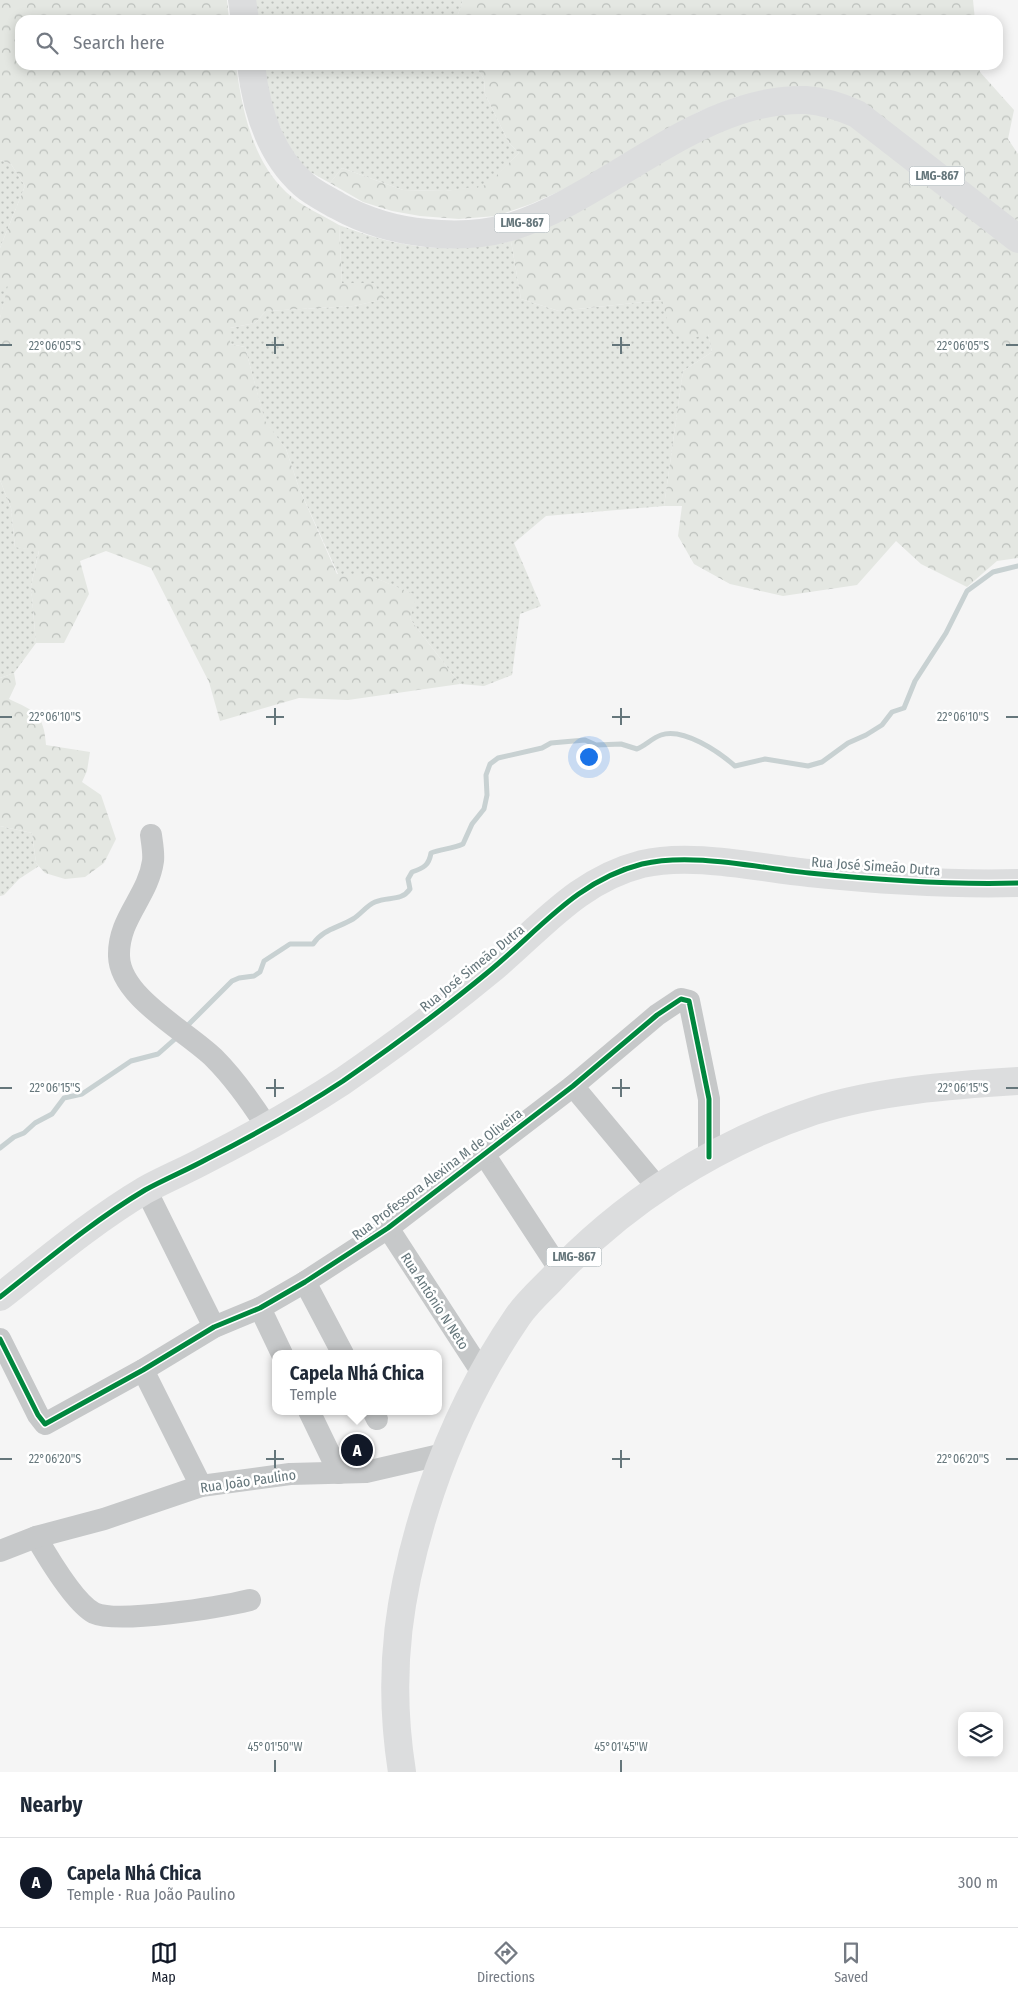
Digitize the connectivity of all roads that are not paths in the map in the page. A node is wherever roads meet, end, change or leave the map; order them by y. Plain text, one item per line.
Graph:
1 (242, 0) edge
2 (244, 15) edge
3 (252, 70) edge
4 (1018, 239) edge
5 (151, 835) dead end
6 (1018, 883) edge
7 (1018, 1081) edge
8 (573, 1086) junction
9 (267, 1127) junction
10 (484, 1154) junction
11 (709, 1157) junction
12 (658, 1188) junction
13 (146, 1190) junction
14 (388, 1228) junction
15 (560, 1270) junction
16 (305, 1282) junction
17 (0, 1297) edge
18 (260, 1308) junction
19 (214, 1327) junction
20 (0, 1339) edge
21 (280, 1350) edge
22 (340, 1350) edge
23 (143, 1370) junction
24 (483, 1374) junction
25 (311, 1415) edge
26 (444, 1454) junction
27 (339, 1473) junction
28 (201, 1486) junction
29 (36, 1537) junction
30 (0, 1551) edge
31 (250, 1600) dead end
32 (402, 1772) edge

1 - 2 main road
3 - 4 main road, LMG-867
5 - 9 street
6 - 9 main road, Rua José Simeão Dutra
7 - 11 main road, LMG-867
8 - 10 street, Rua Professora Alexina M de Oliveira
8 - 11 street, Rua Professora Alexina M de Oliveira
8 - 12 street
9 - 13 main road, Rua José Simeão Dutra
10 - 14 street, Rua Professora Alexina M de Oliveira
10 - 15 street
11 - 12 main road, LMG-867
12 - 15 main road, LMG-867
13 - 17 main road, Rua José Simeão Dutra
13 - 19 street
14 - 16 street, Rua Professora Alexina M de Oliveira
14 - 24 street, Rua Antônio N Neto
15 - 24 main road, LMG-867
16 - 18 street, Rua Professora Alexina M de Oliveira
16 - 22 street
18 - 19 street, Rua Professora Alexina M de Oliveira
18 - 21 street
19 - 23 street, Rua Professora Alexina M de Oliveira
20 - 23 street, Rua Professora Alexina M de Oliveira
23 - 28 street
24 - 26 main road, LMG-867
25 - 27 street
26 - 27 street, Rua João Paulino
26 - 32 main road, LMG-867
27 - 28 street, Rua João Paulino
28 - 29 street, Rua João Paulino
29 - 30 street, Rua João Paulino
29 - 31 street

